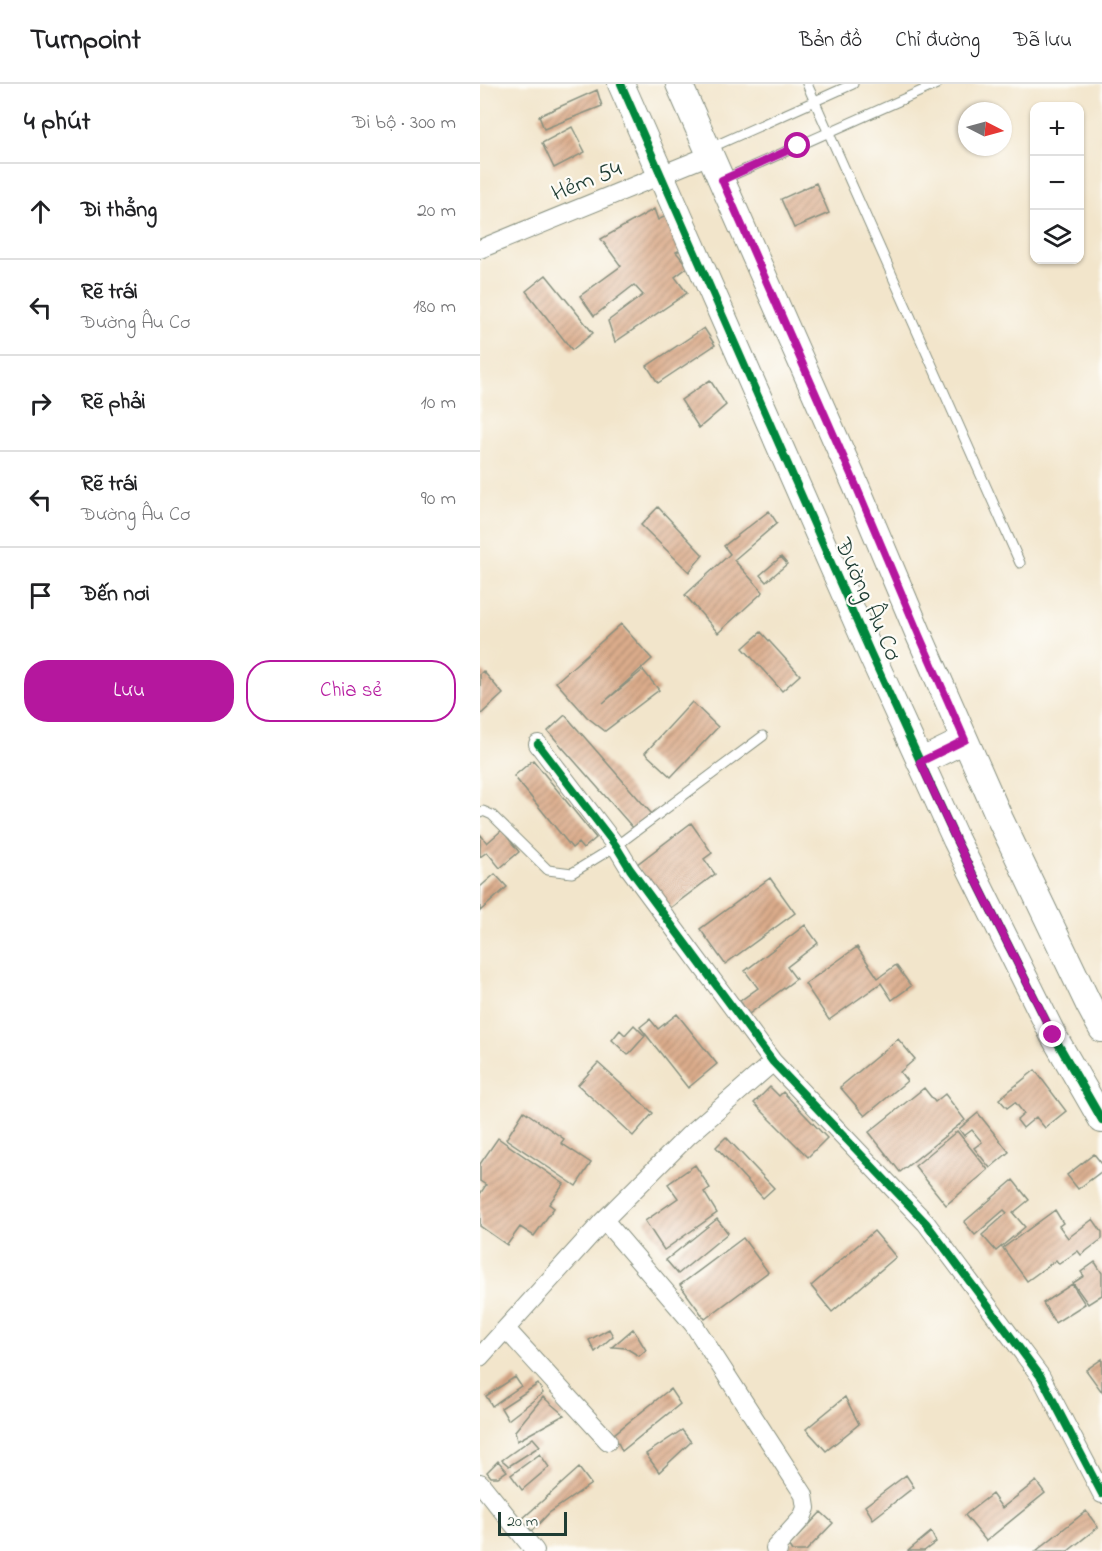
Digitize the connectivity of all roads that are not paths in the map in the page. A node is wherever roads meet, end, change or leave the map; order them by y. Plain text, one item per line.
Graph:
1 (621, 84) edge
2 (679, 84) edge
3 (807, 84) edge
4 (853, 84) edge
5 (937, 84) edge
6 (815, 101) junction
7 (829, 132) junction
8 (709, 152) junction
9 (661, 175) junction
10 (722, 180) junction
11 (480, 249) edge
12 (1020, 563) dead end
13 (763, 736) dead end
14 (965, 740) junction
15 (538, 744) dead end
16 (920, 762) junction
17 (480, 813) edge
18 (616, 846) junction
19 (1102, 1029) edge
20 (773, 1062) junction
21 (1102, 1120) edge
22 (604, 1220) junction
23 (506, 1329) junction
24 (480, 1357) edge
25 (608, 1441) dead end
26 (480, 1483) edge
27 (1102, 1494) edge
28 (535, 1551) edge
29 (778, 1551) edge

1 - 9 street, Đường Âu Cơ
2 - 8 street, Đường Âu Cơ
3 - 6 lane
4 - 6 lane
5 - 7 lane
6 - 7 lane
6 - 8 lane
7 - 10 lane
7 - 12 lane
8 - 9 street, Hẻm 54
8 - 10 street, Đường Âu Cơ
9 - 11 street, Hẻm 54
9 - 16 street, Đường Âu Cơ
10 - 14 street, Đường Âu Cơ
13 - 18 lane
14 - 16 street
14 - 19 street, Đường Âu Cơ
15 - 18 street
16 - 21 street, Đường Âu Cơ
17 - 18 lane
18 - 20 street
20 - 22 street
20 - 27 street
22 - 23 street
22 - 29 street
23 - 24 street
23 - 25 street
26 - 28 street

